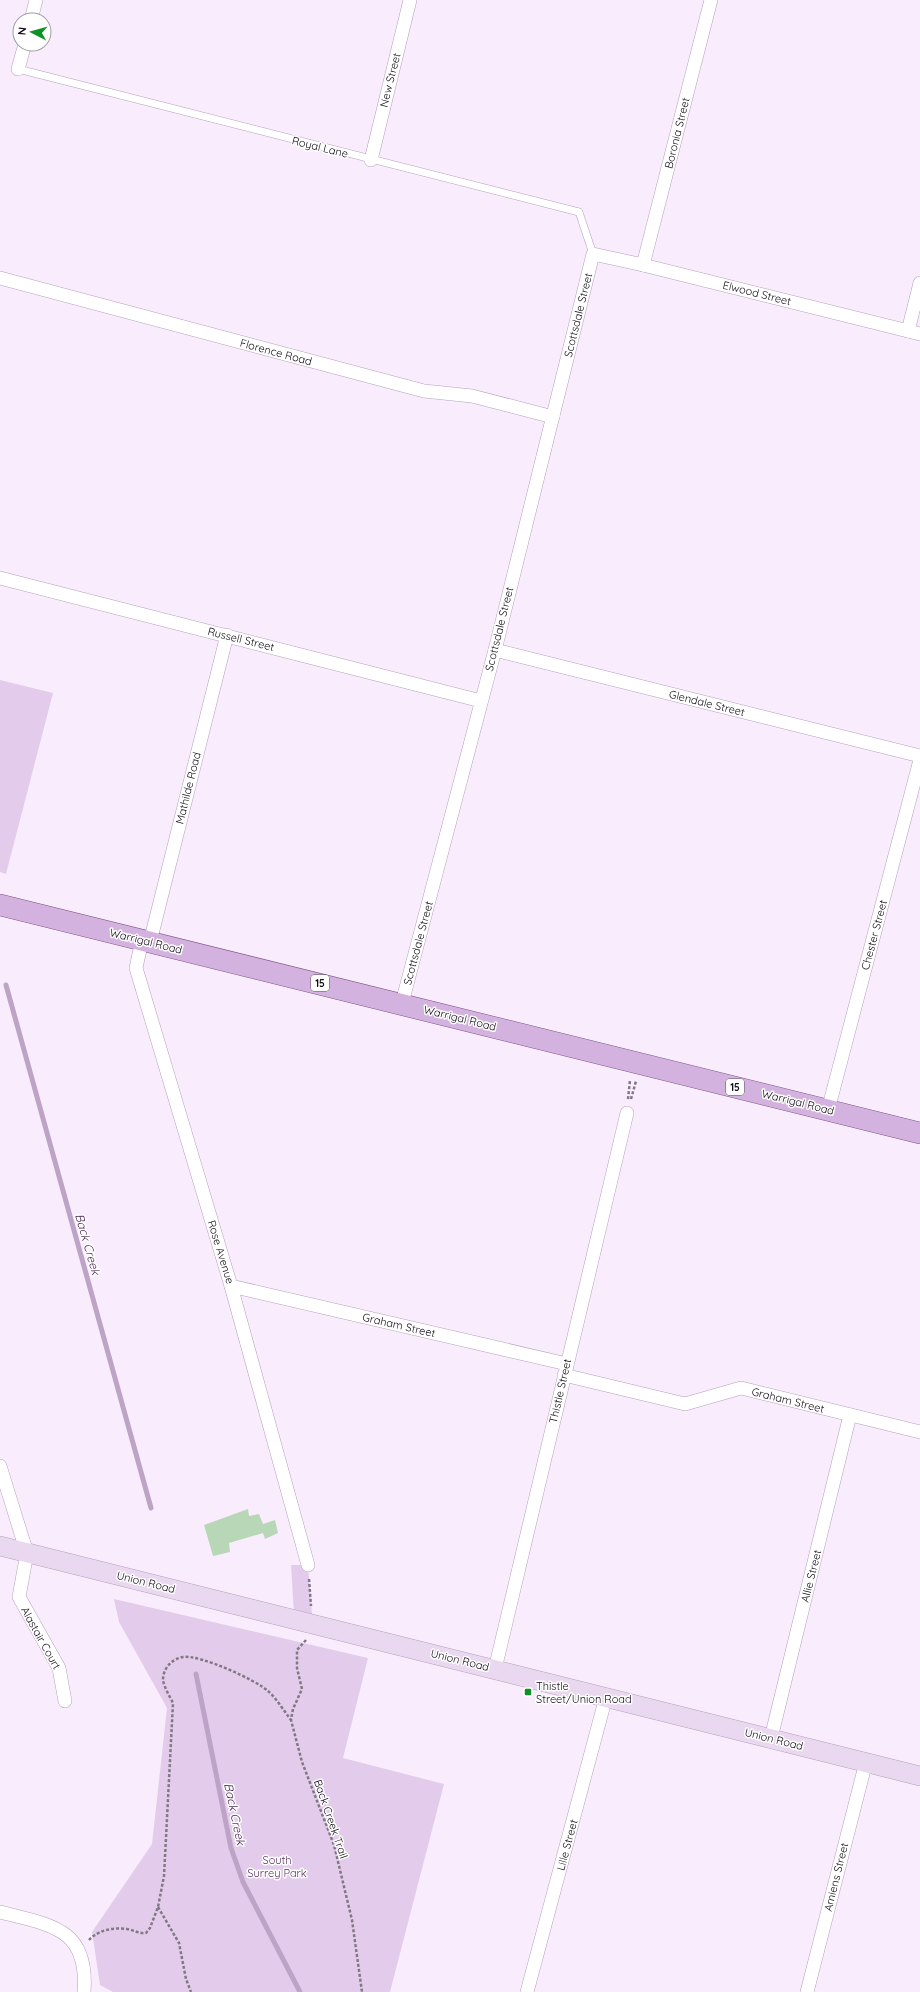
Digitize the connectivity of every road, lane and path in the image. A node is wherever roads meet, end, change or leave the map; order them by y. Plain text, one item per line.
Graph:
1 (36, 0) edge
2 (410, 0) edge
3 (711, 0) edge
4 (33, 12) edge
5 (23, 52) edge
6 (18, 69) joint
7 (371, 160) junction
8 (593, 254) junction
9 (643, 265) junction
10 (0, 278) edge
11 (920, 284) edge
12 (914, 332) edge
13 (553, 417) junction
14 (0, 578) edge
15 (227, 635) junction
16 (494, 650) junction
17 (481, 701) junction
18 (920, 756) edge
19 (920, 760) edge
20 (0, 904) edge
21 (146, 941) junction
22 (402, 1004) junction
23 (636, 1062) junction
24 (828, 1110) junction
25 (627, 1113) junction
26 (920, 1132) edge
27 (231, 1286) junction
28 (565, 1370) junction
29 (850, 1415) junction
30 (920, 1432) edge
31 (0, 1466) edge
32 (0, 1546) edge
33 (27, 1553) junction
34 (308, 1564) joint
35 (312, 1624) junction
36 (296, 1654) dead end
37 (495, 1669) junction
38 (606, 1697) junction
39 (65, 1701) dead end
40 (291, 1720) junction
41 (771, 1738) junction
42 (866, 1762) junction
43 (920, 1776) edge
44 (158, 1907) junction
45 (0, 1912) edge
46 (154, 1914) junction
47 (162, 1914) junction
48 (80, 1950) junction
49 (84, 1992) edge
50 (191, 1992) edge
51 (362, 1992) edge
52 (527, 1992) edge
53 (807, 1992) edge

1 - 4 street
2 - 7 street, New Street
3 - 9 street, Boronia Street
5 - 6 street
6 - 7 lane, Royal Lane
7 - 8 lane, Royal Lane
8 - 9 street, Elwood Street
8 - 13 street, Scottsdale Street
9 - 12 street, Elwood Street
10 - 13 street, Florence Road
11 - 12 street
13 - 16 street, Scottsdale Street
14 - 15 street, Russell Street
15 - 17 street, Russell Street
15 - 21 street, Mathilde Road
16 - 17 street, Scottsdale Street
16 - 18 street, Glendale Street
17 - 22 street, Scottsdale Street
19 - 24 street, Chester Street
20 - 21 main road, Warrigal Road / 15
21 - 22 main road, Warrigal Road / 15
21 - 27 street, Rose Avenue
22 - 23 main road, Warrigal Road / 15
23 - 24 main road, Warrigal Road / 15
23 - 25 path
23 - 25 path
24 - 26 main road, Warrigal Road / 15
25 - 28 street, Thistle Street
27 - 28 street, Graham Street
27 - 34 street, Rose Avenue
28 - 29 street, Graham Street
28 - 37 street, Thistle Street
29 - 30 street, Graham Street
29 - 41 street, Allie Street
31 - 33 street
32 - 33 street, Union Road
33 - 35 street, Union Road
33 - 39 street, Alastair Court
34 - 35 path
35 - 37 street, Union Road
36 - 40 path
37 - 38 street, Union Road
38 - 41 street, Union Road
38 - 52 street, Lille Street
40 - 44 path
40 - 51 path, Back Creek Trail
41 - 42 street, Union Road
42 - 43 street, Union Road
42 - 53 street, Amiens Street
44 - 46 path
44 - 47 path
45 - 48 street
46 - 47 path
46 - 48 path
47 - 50 path
48 - 49 street

